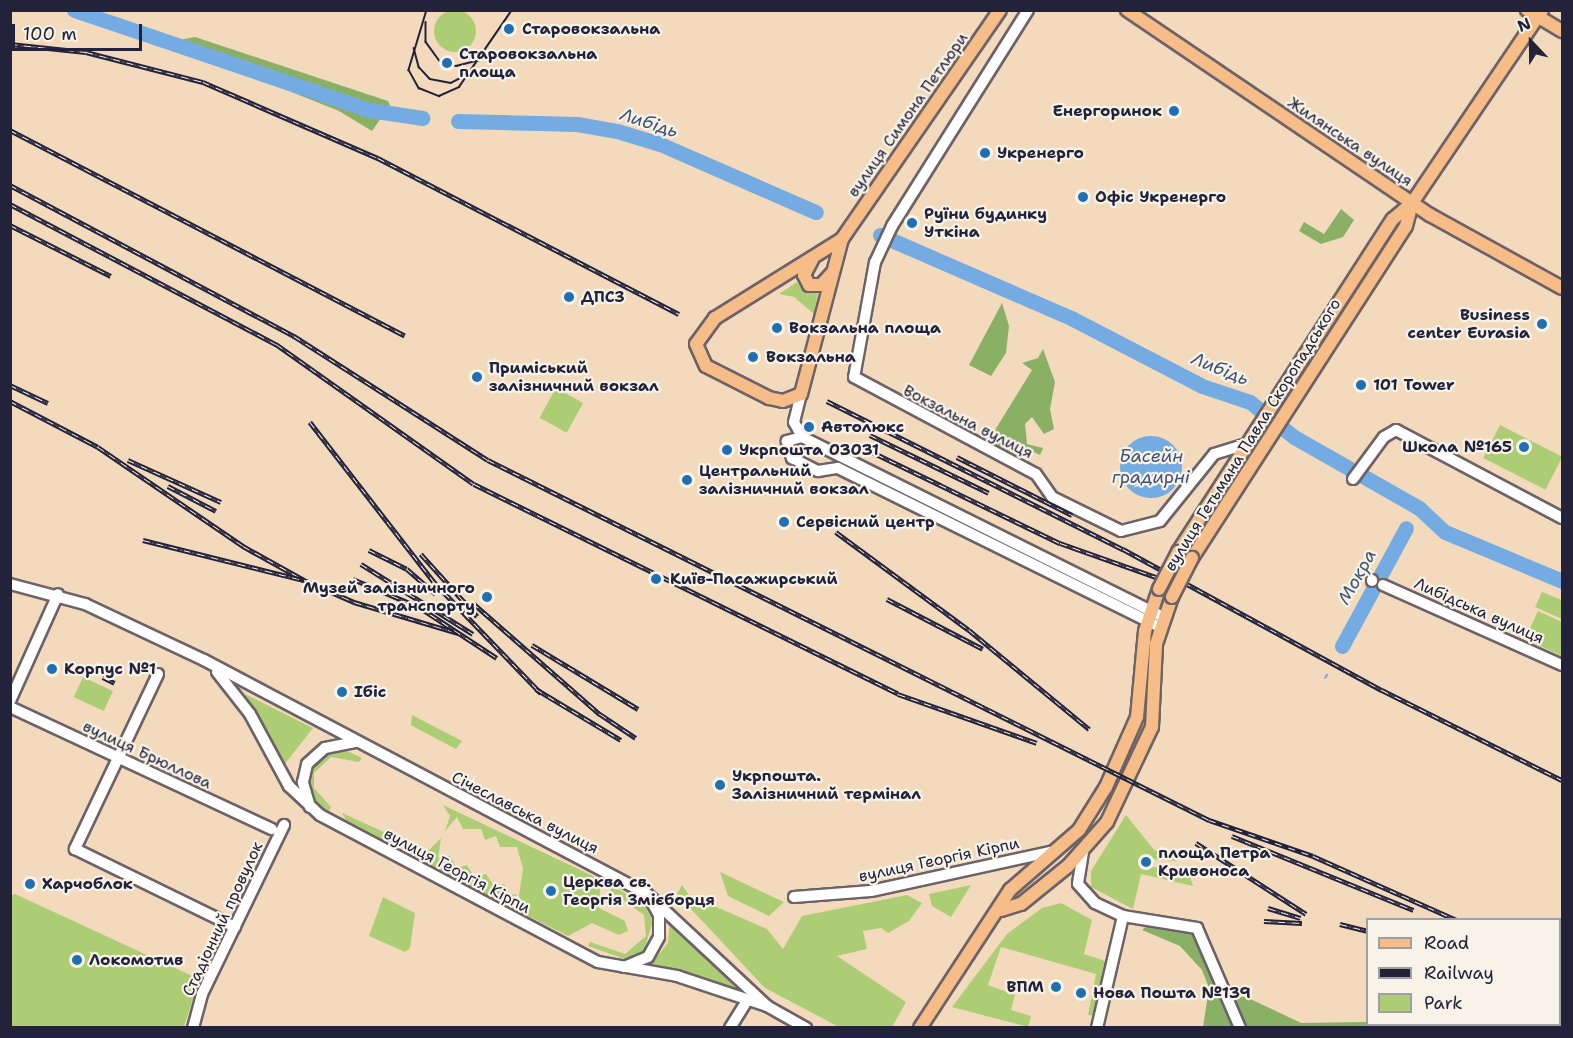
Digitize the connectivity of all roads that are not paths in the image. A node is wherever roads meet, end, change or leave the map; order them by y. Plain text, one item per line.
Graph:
1 (1000, 10) edge
2 (1028, 10) edge
3 (1126, 10) edge
4 (1527, 10) edge
5 (1540, 14) edge
6 (1563, 31) edge
7 (1412, 203) junction
8 (843, 239) junction
9 (815, 257) junction
10 (835, 267) junction
11 (1563, 288) edge
12 (800, 397) junction
13 (802, 437) junction
14 (1247, 444) junction
15 (828, 451) junction
16 (830, 468) junction
17 (1356, 474) dead end
18 (1563, 518) edge
19 (1376, 582) dead end
20 (10, 584) edge
21 (58, 594) junction
22 (1149, 616) junction
23 (1162, 622) junction
24 (204, 660) junction
25 (1563, 665) edge
26 (158, 674) dead end
27 (10, 701) edge
28 (10, 707) edge
29 (357, 742) junction
30 (118, 760) junction
31 (311, 808) junction
32 (284, 825) dead end
33 (272, 829) dead end
34 (1054, 851) junction
35 (1083, 852) junction
36 (647, 894) junction
37 (794, 897) dead end
38 (1001, 910) junction
39 (1123, 916) junction
40 (235, 927) junction
41 (618, 968) junction
42 (746, 1002) junction
43 (767, 1006) junction
44 (194, 1028) edge
45 (730, 1028) edge
46 (806, 1028) edge
47 (920, 1028) edge
48 (1097, 1028) edge
49 (1240, 1028) edge

1 - 8 main road, вулиця Симона Петлюри
2 - 14 street, Вокзальна вулиця
3 - 7 main road, Жилянська вулиця
4 - 5 main road
5 - 6 main road
5 - 7 main road, вулиця Гетьмана Павла Скоропадського
7 - 11 main road, Жилянська вулиця
7 - 14 main road, вулиця Гетьмана Павла Скоропадського
7 - 23 main road, вулиця Гетьмана Павла Скоропадського, bridge
8 - 9 main road
8 - 10 main road
9 - 10 main road
9 - 12 main road
10 - 12 main road
12 - 13 street
13 - 15 street
13 - 16 street
14 - 22 main road, вулиця Гетьмана Павла Скоропадського, bridge
15 - 16 street
15 - 22 street
16 - 22 street
17 - 18 street
19 - 25 street, Либідська вулиця
20 - 21 street, Січеславська вулиця
21 - 24 street, Січеславська вулиця
21 - 27 street
22 - 23 street
22 - 34 main road, вулиця Гетьмана Павла Скоропадського
23 - 35 main road, вулиця Гетьмана Павла Скоропадського
24 - 29 street, Січеславська вулиця
24 - 31 street, вулиця Георгія Кірпи
26 - 30 street
28 - 30 street, вулиця Брюллова
29 - 31 street
29 - 36 street, Січеславська вулиця
30 - 33 street, вулиця Брюллова
30 - 40 street
31 - 41 street, вулиця Георгія Кірпи
32 - 40 street, Стадіонний провулок
34 - 37 street, вулиця Георгія Кірпи
34 - 38 main road, вулиця Гетьмана Павла Скоропадського
35 - 38 main road, вулиця Гетьмана Павла Скоропадського
35 - 39 street
36 - 41 street
36 - 43 street, Січеславська вулиця
38 - 47 main road
39 - 48 street
39 - 49 street
40 - 44 street, Стадіонний провулок
41 - 42 street, вулиця Георгія Кірпи
42 - 43 street, вулиця Георгія Кірпи
42 - 45 street
43 - 46 street, Січеславська вулиця

